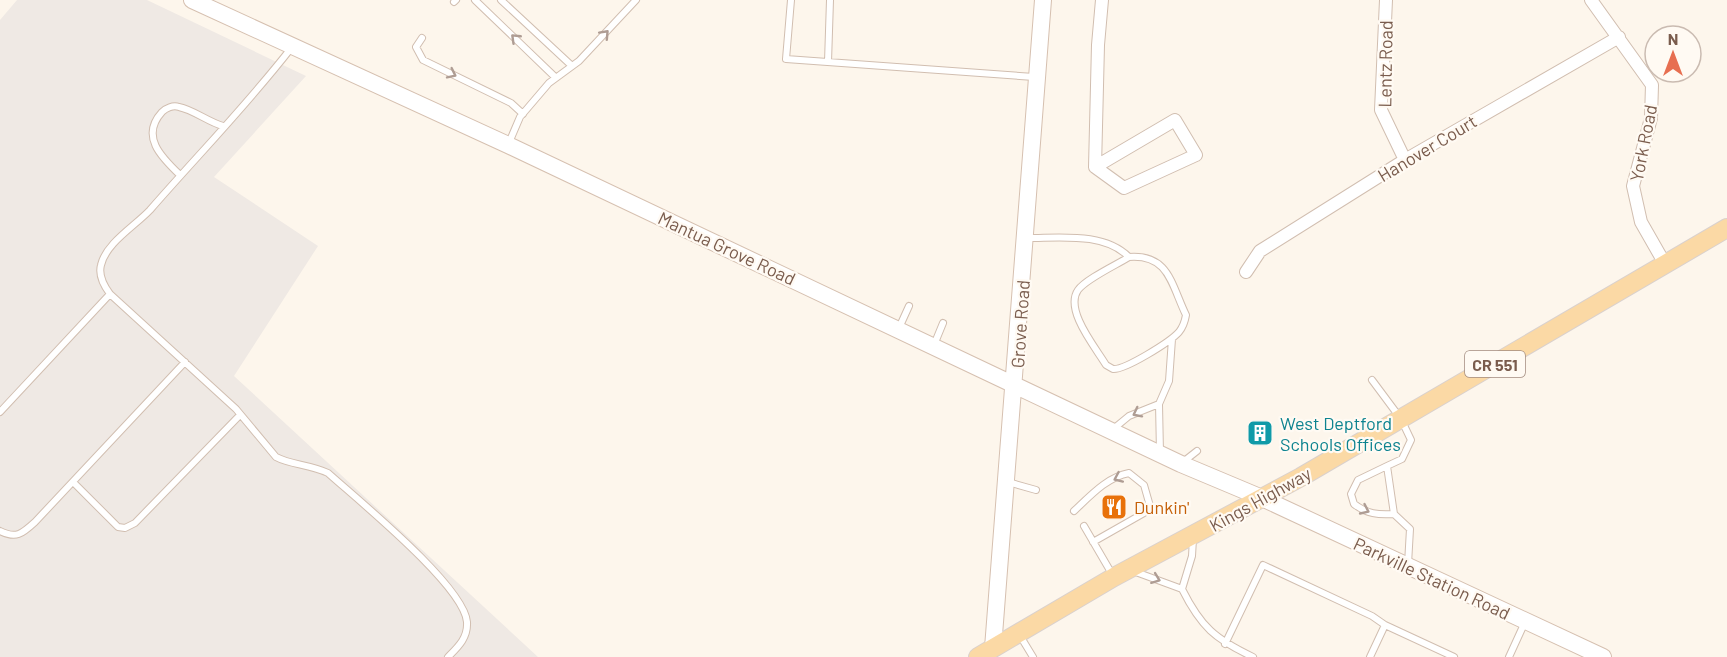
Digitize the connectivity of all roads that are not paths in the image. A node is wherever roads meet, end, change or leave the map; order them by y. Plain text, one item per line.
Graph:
1 (192, 0) edge
2 (475, 0) edge
3 (501, 0) edge
4 (636, 0) edge
5 (790, 0) edge
6 (830, 0) edge
7 (1043, 0) edge
8 (1102, 0) edge
9 (1386, 0) edge
10 (1591, 0) edge
11 (1618, 37) junction
12 (422, 38) dead end
13 (292, 46) junction
14 (828, 62) junction
15 (572, 66) junction
16 (555, 77) junction
17 (1038, 78) junction
18 (523, 114) junction
19 (223, 126) junction
20 (508, 145) junction
21 (1405, 160) junction
22 (1095, 167) junction
23 (180, 175) junction
24 (1727, 228) edge
25 (1026, 238) junction
26 (1129, 257) junction
27 (1665, 264) junction
28 (1246, 272) dead end
29 (110, 294) junction
30 (909, 306) dead end
31 (943, 323) dead end
32 (899, 328) junction
33 (1172, 339) junction
34 (933, 346) junction
35 (184, 362) junction
36 (1372, 380) dead end
37 (1016, 385) junction
38 (1159, 404) junction
39 (0, 412) edge
40 (240, 414) junction
41 (1401, 419) junction
42 (1111, 430) junction
43 (1197, 451) dead end
44 (1160, 454) junction
45 (1181, 464) junction
46 (1387, 466) junction
47 (73, 482) junction
48 (1007, 482) junction
49 (1036, 490) dead end
50 (1262, 498) junction
51 (1074, 511) dead end
52 (1394, 514) junction
53 (1084, 526) dead end
54 (0, 531) edge
55 (1193, 536) junction
56 (1093, 542) junction
57 (1408, 567) junction
58 (1122, 573) junction
59 (1182, 589) junction
60 (1525, 621) junction
61 (1385, 625) junction
62 (1019, 633) junction
63 (1225, 644) junction
64 (986, 652) edge
65 (448, 657) edge
66 (1033, 657) edge
67 (1253, 657) edge
68 (1370, 657) edge
69 (1454, 657) edge
70 (1509, 657) edge
71 (1603, 657) edge

1 - 13 main road, Mantua Grove Road
16 -> 2 lane
3 - 15 lane
15 -> 4 lane
5 - 14 lane
6 - 14 lane
7 - 17 main road, Grove Road
8 - 22 street
9 - 21 street, Lentz Road
10 - 11 street, York Road
11 - 21 street, Hanover Court
11 - 27 street, York Road
12 -> 18 lane
13 - 19 lane
13 - 20 main road, Mantua Grove Road
14 - 17 lane
15 - 16 lane
16 - 18 lane
17 - 25 main road, Grove Road
18 - 20 lane
19 - 23 lane
19 - 23 lane
20 - 32 main road, Mantua Grove Road
21 - 28 street, Hanover Court
22 - 22 street
23 - 29 lane
24 - 27 main road, Kings Highway / CR 551
25 - 26 lane
25 - 37 main road, Grove Road
26 - 33 lane
26 - 33 lane
27 - 41 main road, Kings Highway / CR 551
29 - 35 lane
29 - 39 lane
30 - 32 lane
31 - 34 lane
32 - 34 main road, Mantua Grove Road
33 - 38 lane
34 - 37 main road, Mantua Grove Road
35 - 40 lane
35 - 47 lane
36 - 41 lane
37 - 42 main road, Mantua Grove Road
37 - 48 main road, Grove Road
38 -> 42 lane
38 - 44 lane
40 - 47 lane
40 - 65 lane
41 - 46 lane
41 - 50 main road, Kings Highway / CR 551
42 - 44 main road, Mantua Grove Road
43 - 45 lane
44 - 45 main road, Mantua Grove Road
45 - 50 main road, Mantua Grove Road
46 - 52 lane
46 -> 52 lane
47 - 54 lane
48 - 49 lane
48 - 64 main road, Grove Road
50 - 55 main road, Kings Highway / CR 551
50 - 57 main road, Parkville Station Road
56 -> 51 lane
52 - 57 lane
53 - 56 lane
55 - 58 main road, Kings Highway / CR 551
55 - 59 lane
56 - 58 lane
57 - 60 main road, Parkville Station Road
58 -> 59 lane
58 - 62 main road, Kings Highway / CR 551
59 - 63 lane
60 - 70 lane
60 - 71 main road, Parkville Station Road
61 - 63 lane
61 - 68 lane
61 - 69 lane
62 - 64 main road, Kings Highway / CR 551
62 - 66 lane
63 - 67 lane

